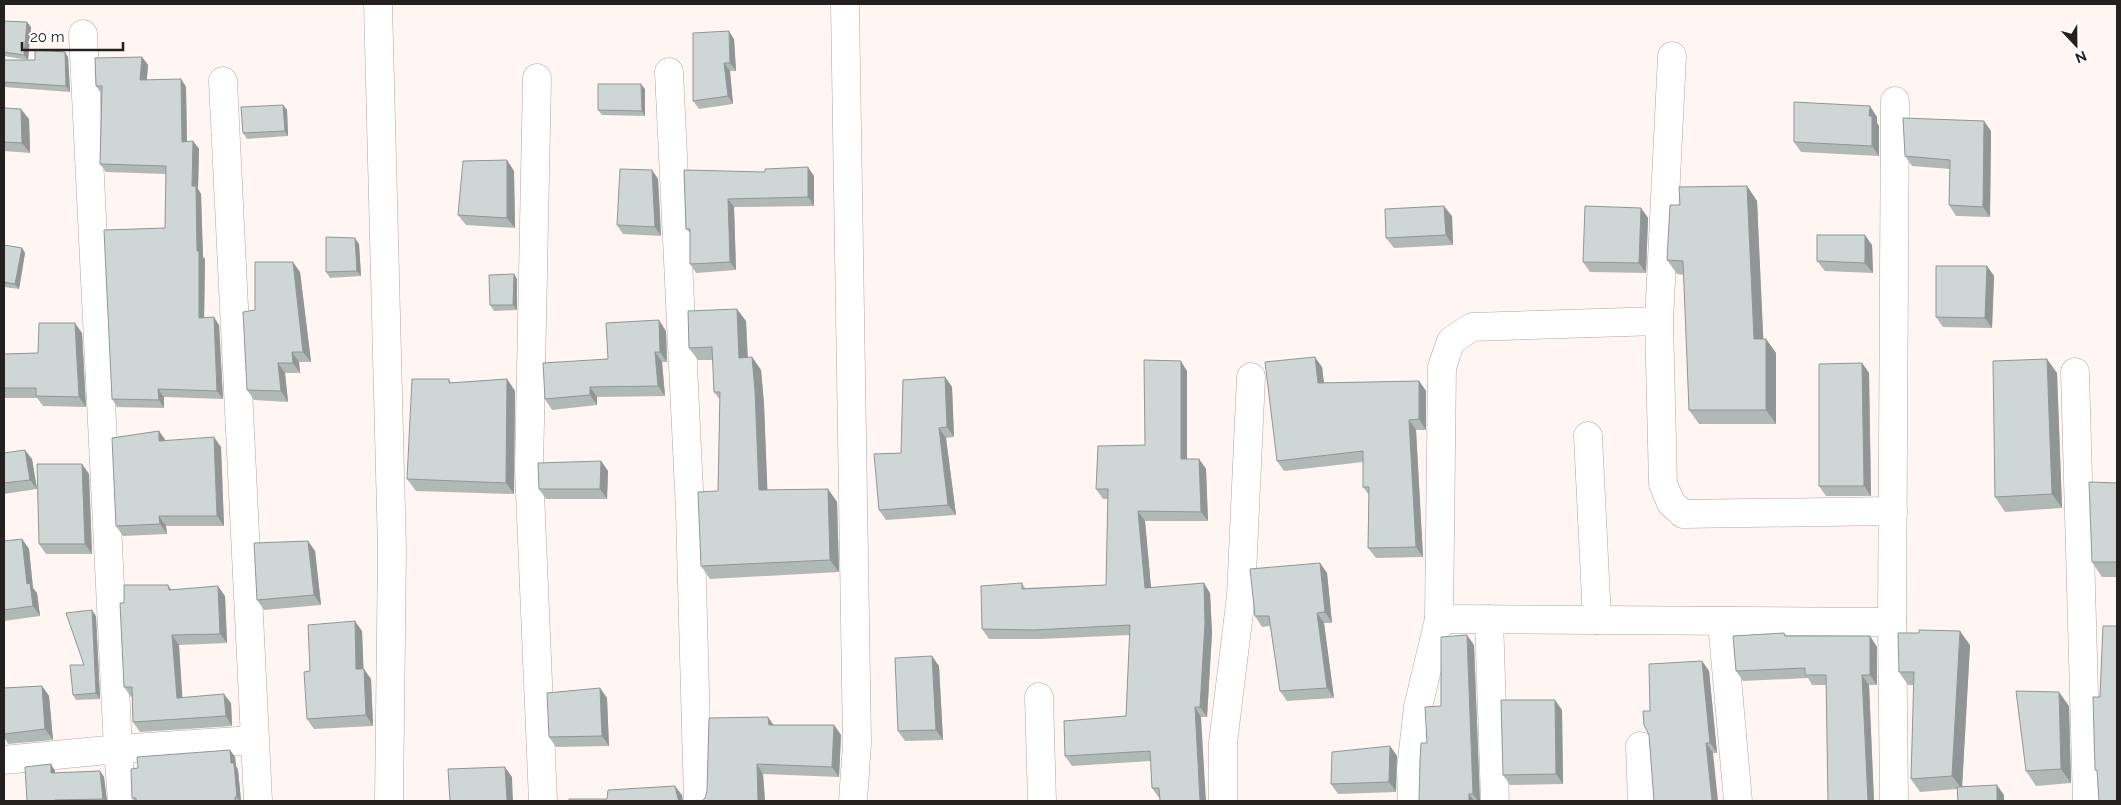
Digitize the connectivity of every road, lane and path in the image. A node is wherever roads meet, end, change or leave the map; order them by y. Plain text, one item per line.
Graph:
1 (378, 4) edge
2 (845, 6) dead end
3 (83, 34) dead end
4 (1672, 56) dead end
5 (669, 72) dead end
6 (537, 78) dead end
7 (223, 81) dead end
8 (1895, 101) dead end
9 (1658, 321) junction
10 (2075, 372) dead end
11 (1251, 377) dead end
12 (1588, 436) dead end
13 (1893, 511) junction
14 (1439, 619) junction
15 (1489, 619) junction
16 (1596, 620) junction
17 (1722, 622) junction
18 (1892, 622) junction
19 (1039, 697) dead end
20 (253, 740) junction
21 (1640, 746) dead end
22 (118, 749) junction
23 (4, 760) edge
24 (122, 801) edge
25 (258, 801) edge
26 (389, 801) edge
27 (543, 801) edge
28 (698, 801) edge
29 (853, 801) edge
30 (1042, 801) edge
31 (1223, 801) edge
32 (1412, 801) edge
33 (1495, 801) edge
34 (1642, 801) edge
35 (1738, 801) edge
36 (1894, 801) edge
37 (2088, 801) edge

1 - 26 street
2 - 29 street
3 - 22 street
4 - 9 street
5 - 28 street
6 - 27 street
7 - 20 street
8 - 13 street
9 - 13 street
9 - 14 street
10 - 37 street
11 - 31 street
12 - 16 street
13 - 18 street
14 - 15 street
14 - 32 street
15 - 16 street
15 - 33 street
16 - 17 street
17 - 18 street
17 - 35 street
18 - 36 street
19 - 30 street
20 - 22 street
20 - 25 street
21 - 34 street
22 - 23 street
22 - 24 street

